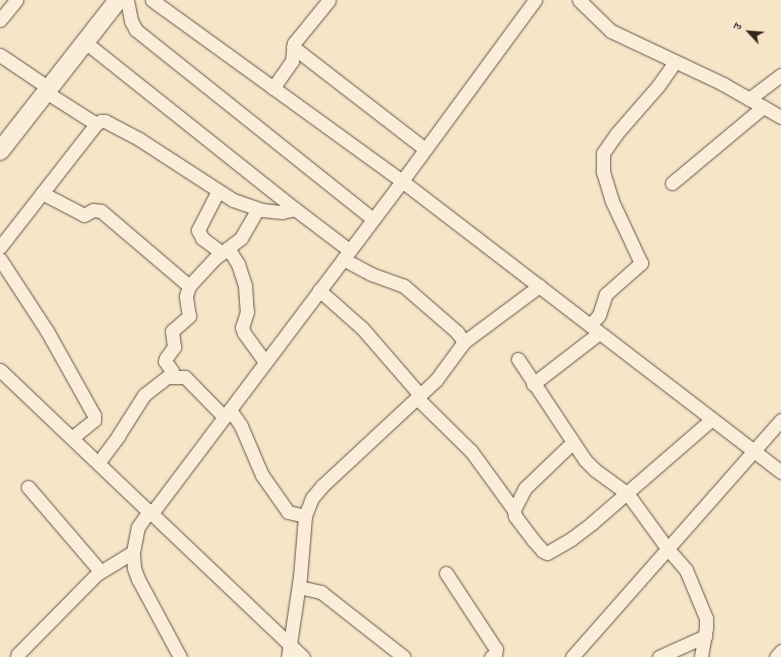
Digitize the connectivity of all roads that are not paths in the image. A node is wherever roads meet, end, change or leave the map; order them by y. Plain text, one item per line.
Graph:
1 (16, 0) edge
2 (118, 0) edge
3 (127, 0) edge
4 (152, 0) edge
5 (329, 0) edge
6 (535, 0) edge
7 (579, 0) edge
8 (0, 20) edge
9 (85, 42) junction
10 (293, 47) junction
11 (0, 55) edge
12 (675, 62) junction
13 (781, 75) edge
14 (273, 88) junction
15 (48, 90) junction
16 (749, 99) junction
17 (763, 107) junction
18 (781, 117) edge
19 (96, 124) junction
20 (425, 149) junction
21 (0, 151) edge
22 (402, 181) junction
23 (672, 183) dead end
24 (218, 190) junction
25 (42, 192) junction
26 (257, 210) junction
27 (295, 210) junction
28 (372, 220) junction
29 (0, 247) edge
30 (225, 250) junction
31 (346, 254) junction
32 (0, 259) edge
33 (189, 286) junction
34 (539, 286) junction
35 (319, 290) junction
36 (595, 329) junction
37 (464, 342) junction
38 (518, 359) dead end
39 (265, 362) junction
40 (2, 376) edge
41 (168, 377) junction
42 (533, 384) junction
43 (419, 396) junction
44 (227, 413) junction
45 (712, 419) junction
46 (781, 420) edge
47 (72, 438) junction
48 (572, 443) junction
49 (753, 450) junction
50 (98, 463) junction
51 (781, 472) edge
52 (28, 487) dead end
53 (627, 493) junction
54 (514, 510) junction
55 (149, 511) junction
56 (305, 516) junction
57 (667, 548) junction
58 (133, 552) junction
59 (100, 571) junction
60 (446, 573) dead end
61 (299, 587) junction
62 (705, 636) junction
63 (289, 651) edge
64 (781, 651) edge
65 (17, 657) edge
66 (180, 657) edge
67 (303, 657) edge
68 (404, 657) edge
69 (491, 657) edge
70 (572, 657) edge
71 (659, 657) edge
72 (701, 657) edge
73 (776, 657) edge

1 - 8 street
2 - 9 main road
3 - 28 street
4 - 14 street
5 - 10 street
6 - 20 street
7 - 12 street
9 - 15 main road
9 - 27 street
10 - 14 street
10 - 20 street
11 - 15 street
12 - 16 street
12 - 36 street
13 - 16 street
14 - 22 street
15 - 19 street
15 - 21 main road
16 - 17 street
17 - 18 street
17 - 23 street
19 - 24 street
19 - 25 street
20 - 22 street
22 - 28 street
22 - 34 street
24 - 26 street
24 - 30 street
25 - 29 street
25 - 33 street
26 - 27 street
26 - 30 street
27 - 31 street
28 - 31 street
30 - 33 street
30 - 39 street
31 - 35 street
31 - 37 street
32 - 47 street
33 - 41 street
34 - 36 street
34 - 37 street
35 - 39 street
35 - 43 street
36 - 42 street
36 - 45 street
37 - 43 street
38 - 42 street
39 - 44 street
40 - 47 street
41 - 44 street
41 - 50 street
42 - 48 street
43 - 54 street
43 - 56 street
44 - 55 street
44 - 56 street
45 - 49 street
45 - 53 street
46 - 49 street
47 - 50 street
48 - 53 street
48 - 54 street
49 - 51 street
49 - 57 street
50 - 55 street
52 - 59 street
53 - 54 street
53 - 57 street
55 - 58 street
55 - 63 street
56 - 61 street
57 - 62 street
57 - 70 street
58 - 59 street
58 - 66 street
59 - 65 street
60 - 69 street
61 - 63 street
61 - 68 street
62 - 71 street
62 - 72 street
63 - 67 street
64 - 73 street

